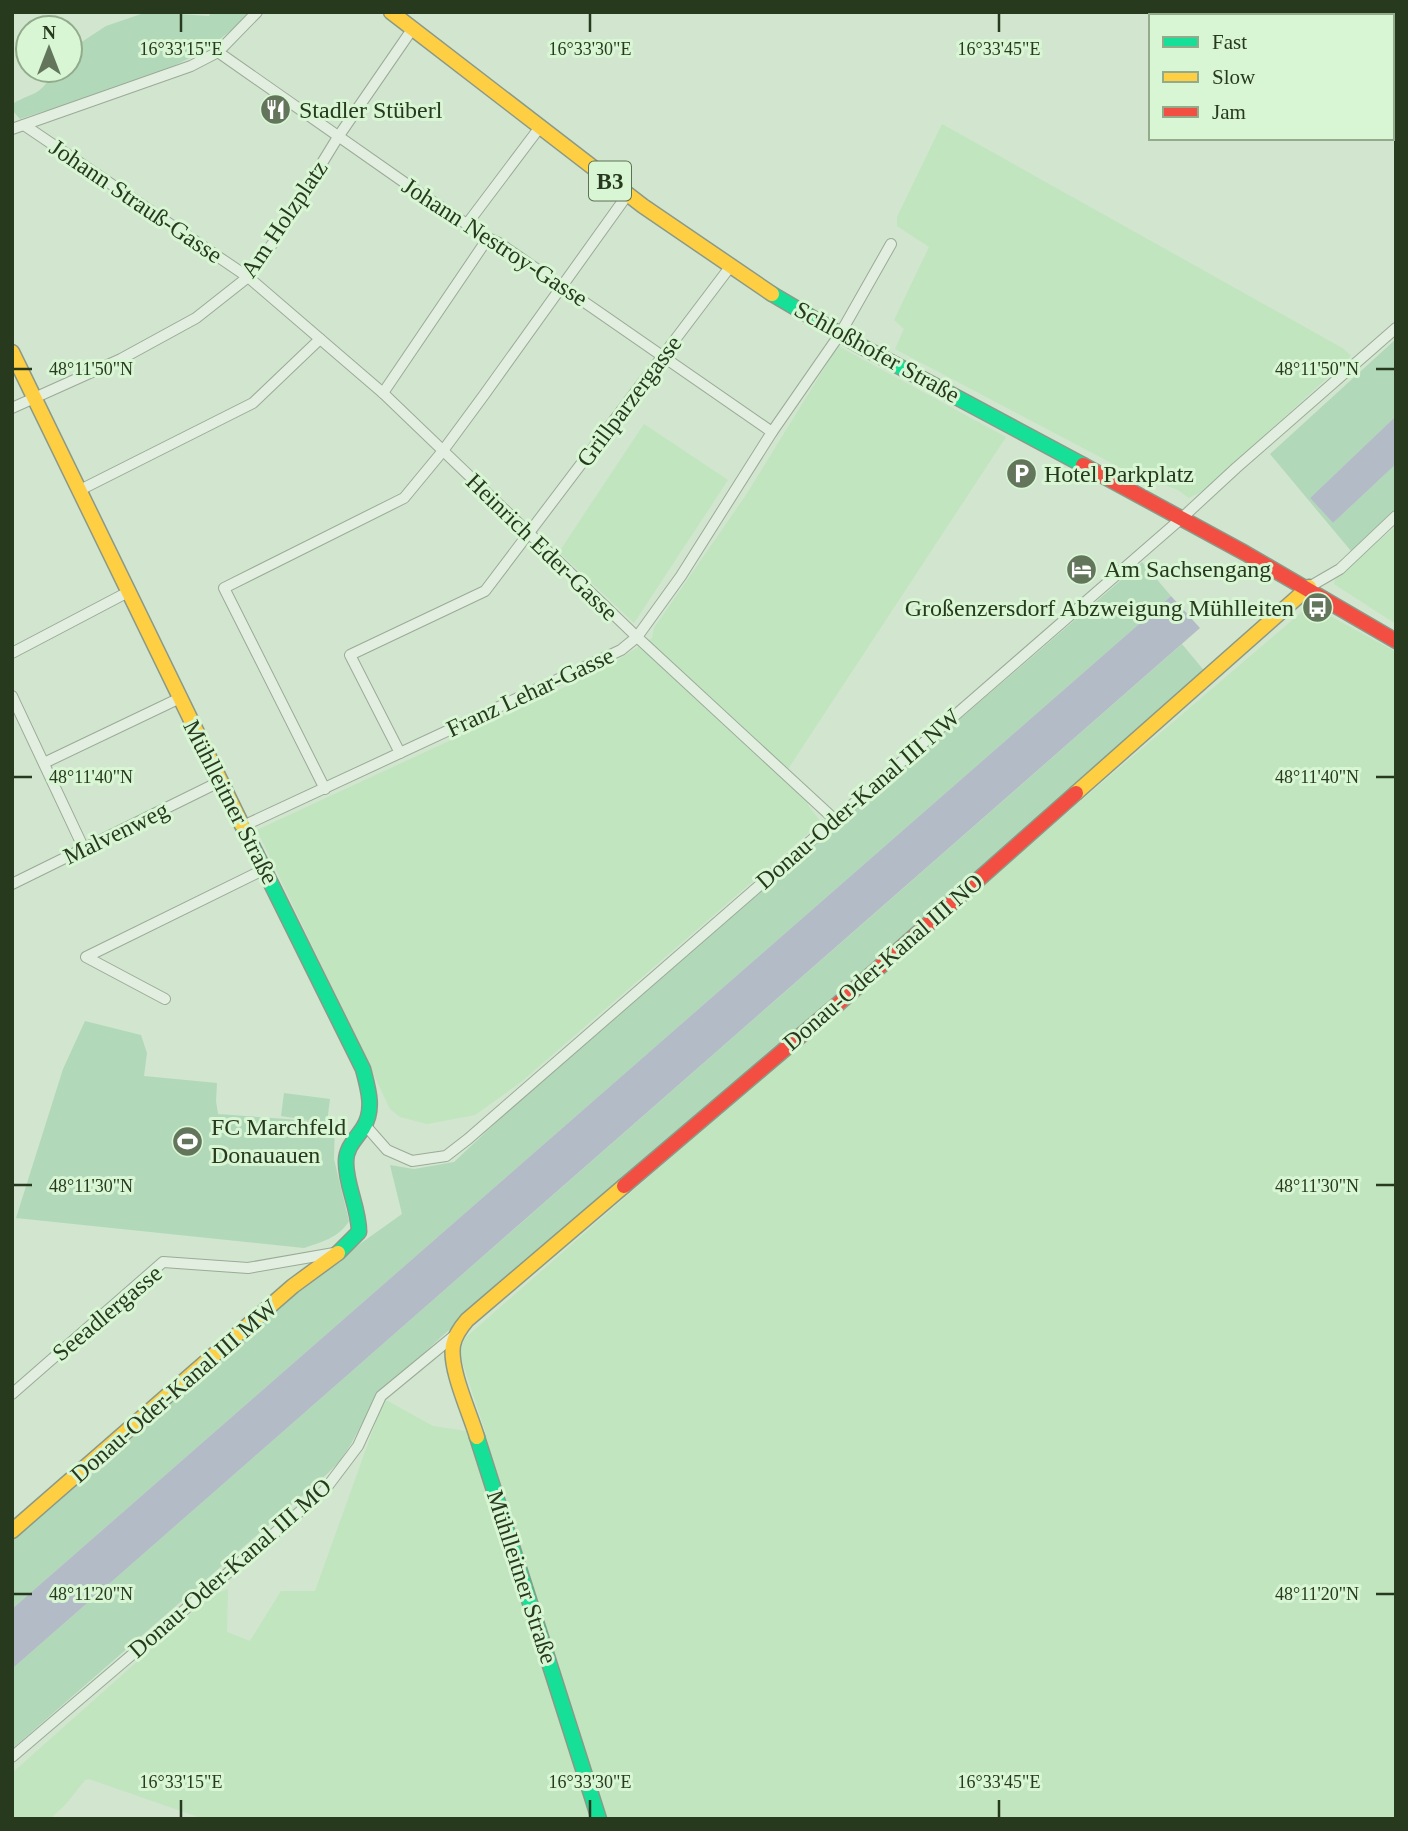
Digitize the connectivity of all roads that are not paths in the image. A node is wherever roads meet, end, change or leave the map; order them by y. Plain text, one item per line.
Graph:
1 (257, 12) edge
2 (391, 12) edge
3 (413, 28) junction
4 (218, 52) junction
5 (24, 125) junction
6 (540, 127) junction
7 (12, 129) edge
8 (338, 137) junction
9 (628, 194) junction
10 (467, 224) junction
11 (488, 238) junction
12 (891, 244) dead end
13 (730, 267) junction
14 (248, 277) junction
15 (562, 286) junction
16 (1396, 328) edge
17 (840, 334) junction
18 (320, 339) junction
19 (12, 352) edge
20 (661, 357) junction
21 (383, 393) junction
22 (34, 397) junction
23 (12, 408) edge
24 (772, 432) junction
25 (442, 452) junction
26 (80, 489) junction
27 (1396, 516) edge
28 (1183, 517) junction
29 (529, 535) junction
30 (1309, 587) junction
31 (130, 592) junction
32 (637, 638) junction
33 (1396, 641) edge
34 (12, 653) edge
35 (12, 696) edge
36 (180, 698) junction
37 (17, 718) edge
38 (400, 753) junction
39 (44, 763) junction
40 (219, 782) junction
41 (325, 789) junction
42 (834, 819) junction
43 (243, 827) junction
44 (84, 849) junction
45 (265, 869) junction
46 (12, 884) edge
47 (165, 999) dead end
48 (365, 1125) junction
49 (338, 1253) junction
50 (455, 1335) junction
51 (12, 1394) edge
52 (12, 1531) edge
53 (12, 1757) edge
54 (599, 1819) edge

1 - 4 street
2 - 3 street, Schloßhofer Straße / B3
3 - 6 street, Schloßhofer Straße / B3
3 - 8 street, Am Holzplatz
4 - 5 street
4 - 8 street, Johann Nestroy-Gasse
5 - 7 street
5 - 14 street, Johann Strauß-Gasse
6 - 9 street, Schloßhofer Straße / B3
6 - 10 street
8 - 10 street, Johann Nestroy-Gasse
8 - 14 street, Am Holzplatz
9 - 13 street, Schloßhofer Straße / B3
9 - 15 street
10 - 11 street, Johann Nestroy-Gasse
11 - 15 street, Johann Nestroy-Gasse
11 - 21 street
12 - 17 street, Franz Lehar-Gasse
13 - 17 street, Schloßhofer Straße / B3
13 - 20 street, Grillparzergasse
14 - 18 street, Heinrich Eder-Gasse
14 - 22 street, Am Holzplatz
15 - 20 street, Johann Nestroy-Gasse
15 - 25 street
16 - 28 street, Donau-Oder-Kanal III NW
17 - 24 street, Franz Lehar-Gasse
17 - 28 street, Schloßhofer Straße / B3
18 - 21 street, Heinrich Eder-Gasse
18 - 26 street
19 - 22 street, Mühlleitner Straße
20 - 24 street, Johann Nestroy-Gasse
20 - 29 street, Grillparzergasse
21 - 25 street, Heinrich Eder-Gasse
22 - 23 street, Am Holzplatz
22 - 26 street, Mühlleitner Straße
24 - 32 street, Franz Lehar-Gasse
25 - 29 street, Heinrich Eder-Gasse
25 - 41 street
26 - 31 street, Mühlleitner Straße
27 - 30 street
28 - 30 street, Schloßhofer Straße / B3
28 - 42 street, Donau-Oder-Kanal III NW
29 - 32 street, Heinrich Eder-Gasse
29 - 38 street, Grillparzergasse
30 - 33 street, Schloßhofer Straße / B3
30 - 50 street, Donau-Oder-Kanal III NO
31 - 34 street
31 - 36 street, Mühlleitner Straße
32 - 38 street, Franz Lehar-Gasse
32 - 42 street, Heinrich Eder-Gasse
35 - 37 street
36 - 39 street
36 - 40 street, Mühlleitner Straße
37 - 39 street
38 - 41 street, Franz Lehar-Gasse
39 - 44 street
40 - 43 street, Mühlleitner Straße
40 - 44 street, Malvenweg
41 - 43 street, Franz Lehar-Gasse
42 - 48 street, Donau-Oder-Kanal III NW
43 - 45 street, Mühlleitner Straße
44 - 46 street, Malvenweg
45 - 47 street
45 - 48 street, Mühlleitner Straße
48 - 49 street, Mühlleitner Straße
49 - 51 street, Seeadlergasse
49 - 52 street, Donau-Oder-Kanal III MW
50 - 53 street, Donau-Oder-Kanal III MO
50 - 54 street, Mühlleitner Straße

